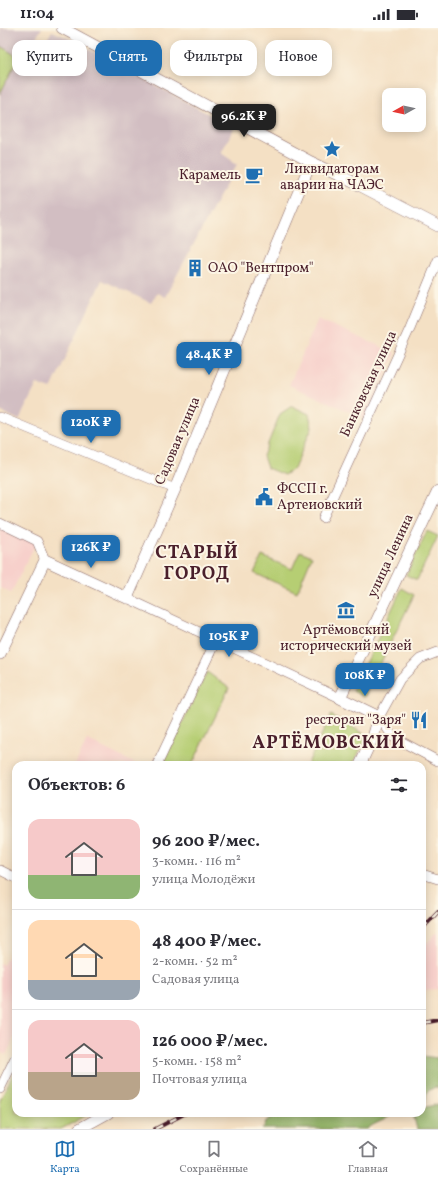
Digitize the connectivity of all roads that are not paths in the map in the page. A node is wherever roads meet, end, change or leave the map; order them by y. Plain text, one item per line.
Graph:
1 (62, 28) edge
2 (312, 162) junction
3 (438, 226) edge
4 (438, 260) edge
5 (0, 417) edge
6 (175, 489) junction
7 (438, 491) edge
8 (323, 518) dead end
9 (0, 523) edge
10 (45, 560) junction
11 (127, 598) junction
12 (216, 640) junction
13 (438, 652) edge
14 (0, 654) edge
15 (340, 698) junction
16 (380, 717) junction
17 (159, 761) edge
18 (362, 761) edge
19 (438, 761) edge
20 (0, 870) edge
21 (426, 875) edge
22 (12, 876) edge
23 (438, 879) edge
24 (12, 1064) edge
25 (0, 1089) edge
26 (101, 1117) edge
27 (79, 1129) edge

1 - 2 street
2 - 3 street
2 - 6 street, Садовая улица
4 - 8 street, Банковская улица
5 - 6 street
6 - 11 street, Садовая улица
7 - 15 street, улица Ленина
9 - 10 street
10 - 11 street
10 - 14 street
11 - 12 street
12 - 15 street
12 - 17 street
13 - 16 street
15 - 16 street
16 - 18 street
16 - 19 street
20 - 22 street
21 - 23 street
24 - 25 street
26 - 27 street

